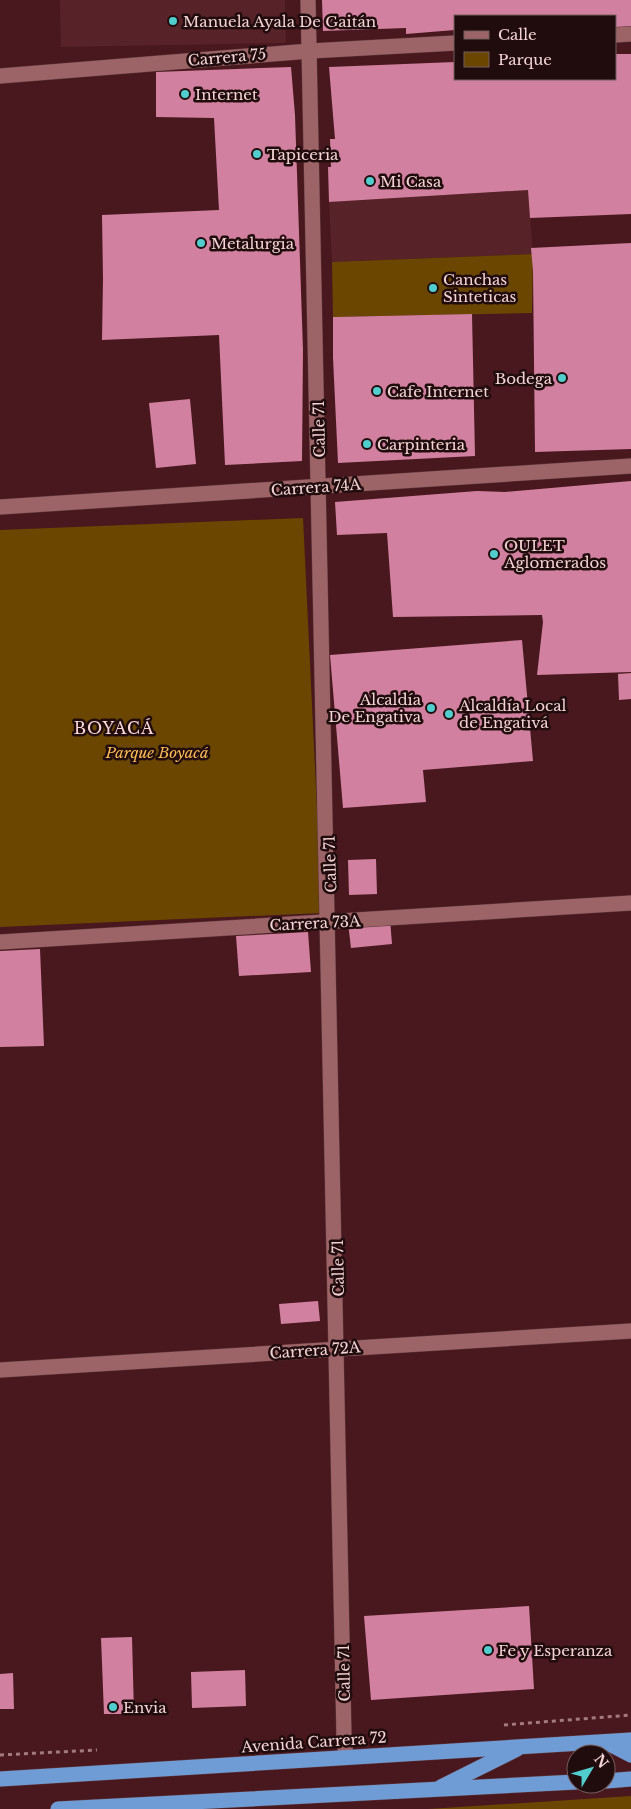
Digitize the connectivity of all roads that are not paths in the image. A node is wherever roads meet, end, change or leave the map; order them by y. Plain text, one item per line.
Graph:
1 (308, 0) edge
2 (631, 34) edge
3 (616, 35) edge
4 (454, 43) edge
5 (310, 50) junction
6 (0, 76) edge
7 (631, 466) edge
8 (320, 486) junction
9 (0, 507) edge
10 (631, 904) edge
11 (331, 922) junction
12 (0, 942) edge
13 (631, 1331) edge
14 (340, 1348) junction
15 (0, 1370) edge
16 (631, 1740) edge
17 (606, 1742) junction
18 (523, 1747) junction
19 (631, 1755) edge
20 (346, 1757) junction
21 (0, 1779) edge
22 (631, 1780) edge
23 (616, 1781) edge
24 (566, 1782) edge
25 (436, 1789) junction
26 (58, 1809) edge

1 - 5 street, Calle 71
2 - 3 street
4 - 5 street, Carrera 75
5 - 6 street, Carrera 75
5 - 8 street, Calle 71
7 - 8 street, Carrera 74A
8 - 9 street, Carrera 74A
8 - 11 street, Calle 71
10 - 11 street, Carrera 73A
11 - 12 street, Carrera 73A
11 - 14 street, Calle 71
13 - 14 street, Carrera 72A
14 - 15 street, Carrera 72A
14 - 20 street, Calle 71
16 - 17 highway, Avenida Carrera 72
17 - 18 highway, Avenida Carrera 72
17 - 19 highway
18 - 20 highway, Avenida Carrera 72
18 - 25 highway
20 - 21 highway, Avenida Carrera 72
22 - 23 highway
24 - 25 highway
25 - 26 highway

